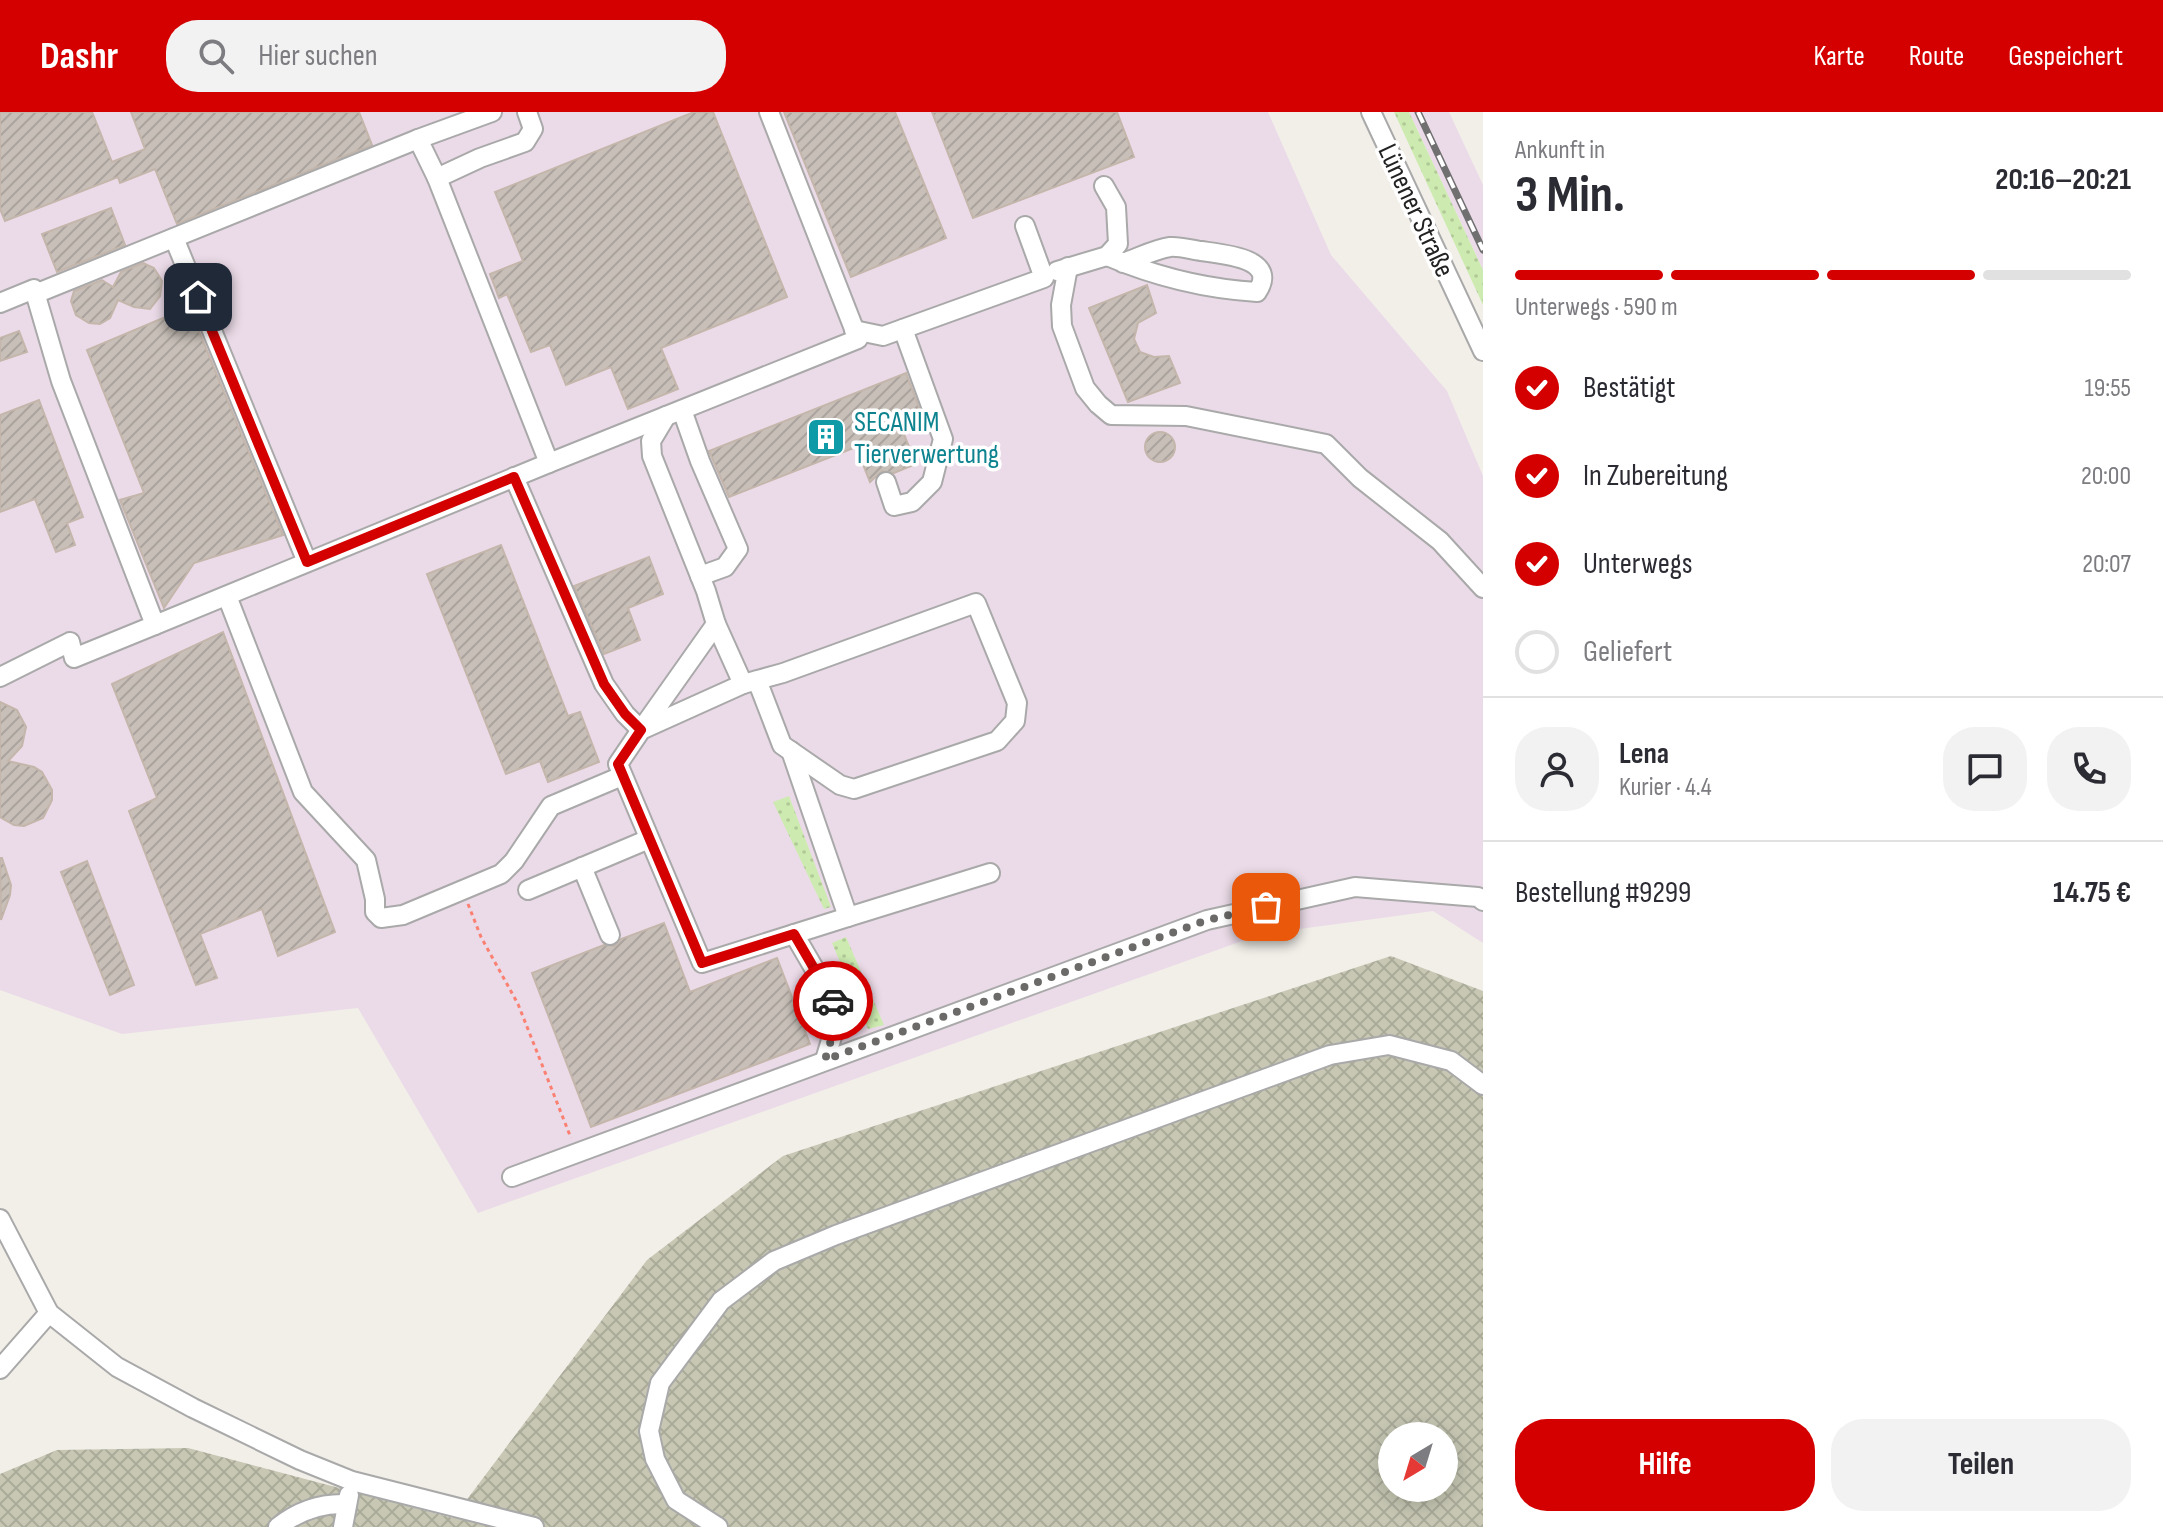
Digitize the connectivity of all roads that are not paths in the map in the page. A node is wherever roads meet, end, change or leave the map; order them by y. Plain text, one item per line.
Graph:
1 (492, 112) edge
2 (527, 112) edge
3 (769, 112) edge
4 (1371, 112) edge
5 (418, 139) junction
6 (437, 178) junction
7 (1104, 186) dead end
8 (1025, 226) dead end
9 (174, 238) junction
10 (1115, 259) junction
11 (1068, 267) junction
12 (1043, 276) junction
13 (35, 294) junction
14 (0, 303) edge
15 (903, 329) junction
16 (854, 330) junction
17 (1483, 351) edge
18 (674, 413) junction
19 (549, 463) junction
20 (514, 477) junction
21 (886, 482) dead end
22 (307, 562) junction
23 (700, 576) junction
24 (1483, 588) edge
25 (227, 596) junction
26 (716, 624) junction
27 (155, 625) junction
28 (0, 677) edge
29 (750, 682) junction
30 (641, 730) junction
31 (791, 751) junction
32 (622, 776) junction
33 (649, 839) junction
34 (582, 867) junction
35 (990, 873) dead end
36 (528, 890) dead end
37 (1483, 901) edge
38 (848, 917) junction
39 (794, 934) junction
40 (610, 935) dead end
41 (825, 1060) junction
42 (1483, 1085) edge
43 (512, 1177) dead end
44 (0, 1219) edge
45 (49, 1313) junction
46 (0, 1369) edge
47 (352, 1481) junction
48 (347, 1504) junction
49 (278, 1527) edge
50 (343, 1527) edge
51 (534, 1527) edge
52 (718, 1527) edge

1 - 5 street
2 - 6 street
3 - 16 street
4 - 17 street, Lünener Straße
5 - 6 street
5 - 9 street
6 - 19 street
7 - 10 street
8 - 12 street
9 - 13 street
9 - 22 street
10 - 10 street
10 - 11 street
11 - 12 street
11 - 24 street
12 - 15 street
13 - 14 street
13 - 27 street
15 - 16 street
15 - 21 street
16 - 18 street
18 - 19 street
18 - 23 street
18 - 23 street
19 - 20 street
20 - 22 street
20 - 30 street
22 - 25 street
23 - 26 street
25 - 27 street
25 - 32 street
26 - 29 street
26 - 30 street
27 - 28 street
29 - 30 street
29 - 31 street
29 - 31 street
30 - 32 street
31 - 38 street
32 - 33 street
33 - 34 street
33 - 39 street
34 - 36 street
34 - 40 street
35 - 38 street
37 - 41 street
38 - 39 street
39 - 41 street
41 - 43 street
42 - 52 street
44 - 45 street
45 - 46 street
45 - 47 street
47 - 48 street
47 - 51 street
48 - 49 street
48 - 50 street

